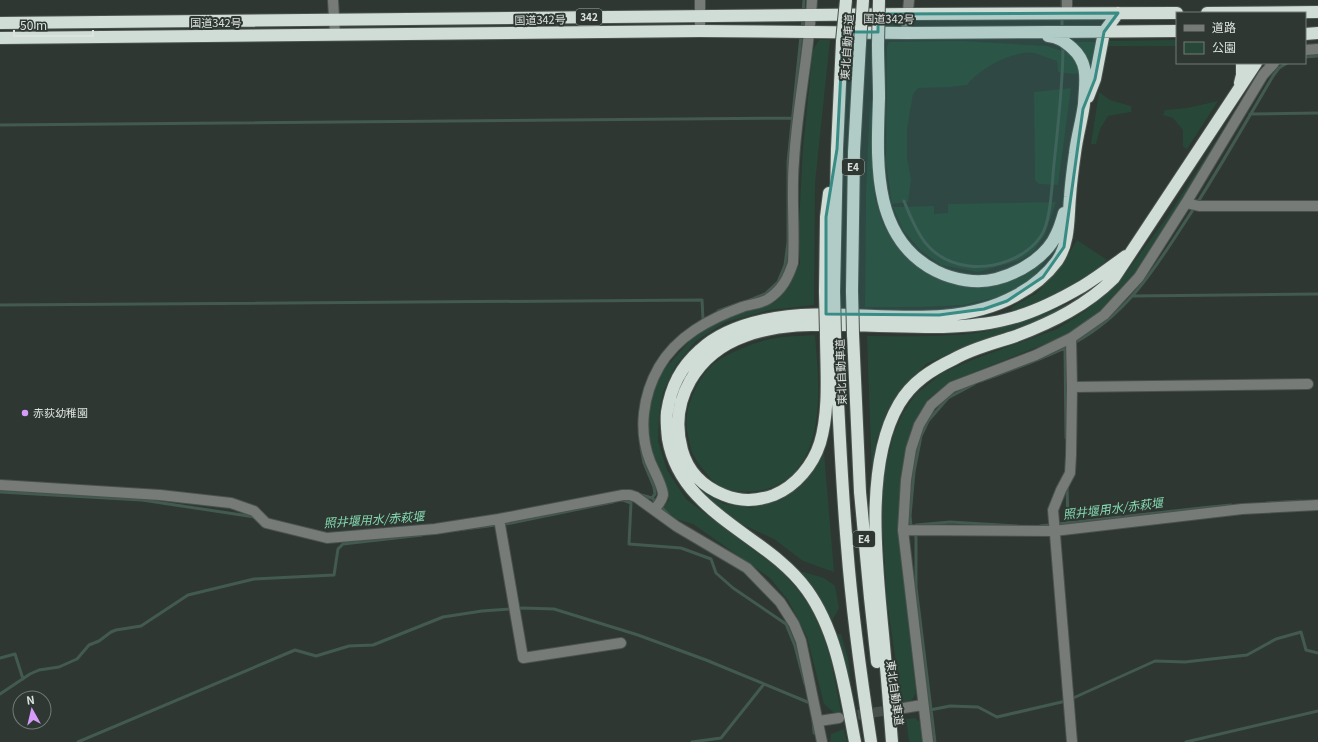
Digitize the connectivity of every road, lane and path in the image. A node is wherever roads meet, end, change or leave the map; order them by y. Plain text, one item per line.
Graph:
1 (333, 0) edge
2 (700, 0) edge
3 (812, 0) edge
4 (846, 0) edge
5 (863, 0) edge
6 (879, 0) edge
7 (909, 0) edge
8 (1067, 0) edge
9 (1306, 12) edge
10 (1318, 12) edge
11 (1067, 13) junction
12 (1118, 13) junction
13 (1176, 13) edge
14 (908, 14) junction
15 (1143, 14) junction
16 (700, 16) junction
17 (811, 16) junction
18 (1176, 18) edge
19 (334, 20) junction
20 (0, 23) edge
21 (1306, 28) edge
22 (1318, 28) edge
23 (1176, 30) edge
24 (700, 31) junction
25 (809, 31) junction
26 (1013, 32) junction
27 (1104, 32) junction
28 (906, 33) junction
29 (1318, 33) edge
30 (1306, 34) edge
31 (335, 35) junction
32 (0, 38) edge
33 (1318, 49) edge
34 (1306, 50) edge
35 (1242, 64) edge
36 (1255, 64) edge
37 (1273, 64) edge
38 (1238, 90) junction
39 (1083, 109) junction
40 (1070, 195) junction
41 (1186, 203) junction
42 (1318, 206) edge
43 (1131, 253) junction
44 (830, 335) junction
45 (1071, 338) junction
46 (1308, 384) dead end
47 (1072, 387) junction
48 (0, 486) edge
49 (1318, 505) edge
50 (654, 510) junction
51 (499, 520) junction
52 (903, 530) junction
53 (1054, 531) junction
54 (621, 643) dead end
55 (922, 705) junction
56 (904, 708) tunnel mouth
57 (839, 718) tunnel mouth
58 (819, 721) junction
59 (822, 742) edge
60 (855, 742) edge
61 (871, 742) edge
62 (889, 742) edge
63 (892, 742) edge
64 (928, 742) edge
65 (1072, 742) edge

1 - 19 street
2 - 16 street
3 - 17 street
4 - 44 highway, 東北自動車道 / E4, bridge
5 - 62 highway, 東北自動車道 / E4, bridge
6 - 40 highway, bridge
7 - 14 street
8 - 11 street
9 - 10 highway
11 - 12 highway, 国道342号 / 342
11 - 14 highway, 国道342号 / 342
12 - 15 highway, 国道342号 / 342
12 - 27 highway
13 - 15 highway, 国道342号 / 342
14 - 17 highway, 国道342号 / 342
14 - 28 street
15 - 18 highway
16 - 17 highway, 国道342号 / 342
16 - 19 highway, 国道342号 / 342
16 - 24 street
17 - 25 street
19 - 20 highway, 国道342号 / 342
19 - 31 street
21 - 22 highway
23 - 27 highway, 国道342号 / 342
24 - 25 highway, 国道342号 / 342
24 - 31 highway, 国道342号 / 342
25 - 28 highway, 国道342号 / 342
25 - 50 street
26 - 27 highway, 国道342号 / 342
26 - 28 highway, 国道342号 / 342
26 - 39 highway
27 - 39 highway
29 - 30 highway
31 - 32 highway, 国道342号 / 342
33 - 34 street
35 - 38 highway
36 - 38 highway
37 - 41 street
38 - 43 highway
39 - 40 highway
40 - 60 highway
41 - 42 street
41 - 45 street
43 - 44 highway
43 - 63 highway
44 - 61 highway, 東北自動車道 / E4
45 - 47 street
45 - 52 street
46 - 47 street
47 - 53 street
48 - 51 street
49 - 53 street
50 - 51 street
50 - 58 street
51 - 54 street
52 - 53 street
52 - 55 street
53 - 65 street
55 - 56 street
55 - 64 street
57 - 58 street
58 - 59 street

